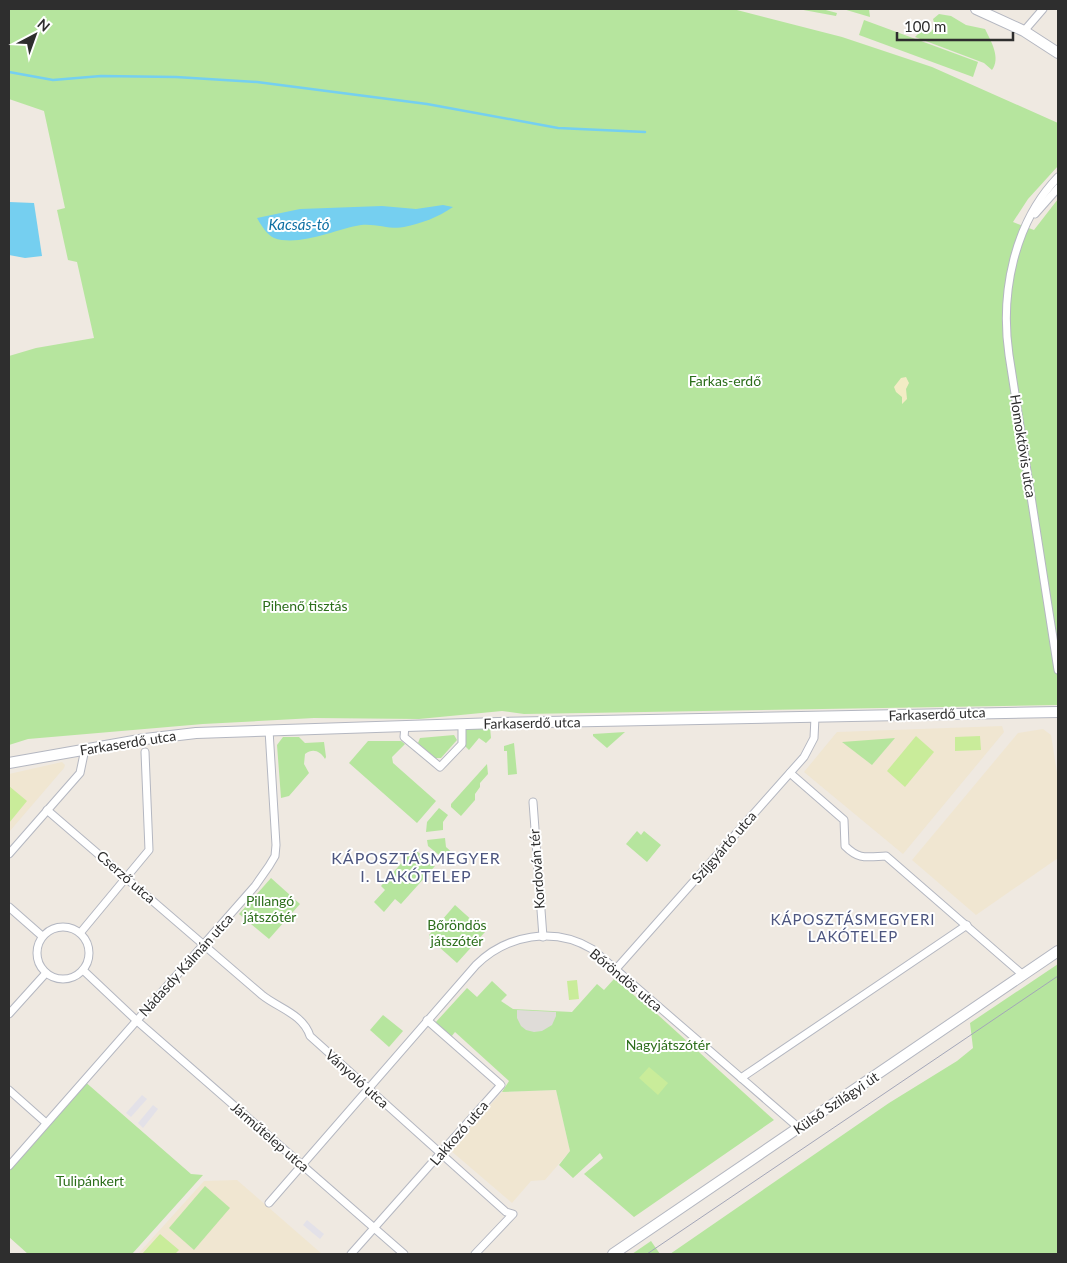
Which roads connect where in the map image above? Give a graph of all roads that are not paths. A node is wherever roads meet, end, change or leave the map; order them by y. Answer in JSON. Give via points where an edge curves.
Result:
{"nodes":[{"id":1,"x":976,"y":9,"type":"edge"},
{"id":2,"x":1043,"y":9,"type":"edge"},
{"id":3,"x":1024,"y":32,"type":"junction"},
{"id":4,"x":1058,"y":53,"type":"edge"},
{"id":5,"x":1058,"y":177,"type":"edge"},
{"id":6,"x":1058,"y":188,"type":"edge"},
{"id":7,"x":1026,"y":223,"type":"junction"},
{"id":8,"x":1058,"y":670,"type":"edge"},
{"id":9,"x":1058,"y":712,"type":"edge"},
{"id":10,"x":815,"y":718,"type":"junction"},
{"id":11,"x":462,"y":724,"type":"junction"},
{"id":12,"x":405,"y":726,"type":"junction"},
{"id":13,"x":269,"y":730,"type":"junction"},
{"id":14,"x":85,"y":749,"type":"junction"},
{"id":15,"x":145,"y":752,"type":"dead end"},
{"id":16,"x":9,"y":764,"type":"edge"},
{"id":17,"x":790,"y":773,"type":"junction"},
{"id":18,"x":533,"y":802,"type":"dead end"},
{"id":19,"x":47,"y":810,"type":"junction"},
{"id":20,"x":9,"y":854,"type":"edge"},
{"id":21,"x":127,"y":877,"type":"junction"},
{"id":22,"x":9,"y":906,"type":"edge"},
{"id":23,"x":967,"y":925,"type":"junction"},
{"id":24,"x":81,"y":932,"type":"junction"},
{"id":25,"x":42,"y":936,"type":"junction"},
{"id":26,"x":543,"y":937,"type":"junction"},
{"id":27,"x":203,"y":945,"type":"junction"},
{"id":28,"x":1058,"y":951,"type":"edge"},
{"id":29,"x":616,"y":969,"type":"junction"},
{"id":30,"x":83,"y":970,"type":"junction"},
{"id":31,"x":46,"y":973,"type":"junction"},
{"id":32,"x":1023,"y":975,"type":"junction"},
{"id":33,"x":9,"y":1014,"type":"edge"},
{"id":34,"x":136,"y":1020,"type":"junction"},
{"id":35,"x":427,"y":1020,"type":"junction"},
{"id":36,"x":741,"y":1078,"type":"junction"},
{"id":37,"x":368,"y":1089,"type":"junction"},
{"id":38,"x":9,"y":1090,"type":"edge"},
{"id":39,"x":45,"y":1122,"type":"junction"},
{"id":40,"x":798,"y":1128,"type":"junction"},
{"id":41,"x":441,"y":1155,"type":"junction"},
{"id":42,"x":302,"y":1165,"type":"junction"},
{"id":43,"x":9,"y":1166,"type":"edge"},
{"id":44,"x":269,"y":1203,"type":"dead end"},
{"id":45,"x":374,"y":1228,"type":"junction"},
{"id":46,"x":351,"y":1254,"type":"edge"},
{"id":47,"x":404,"y":1254,"type":"edge"},
{"id":48,"x":475,"y":1254,"type":"edge"},
{"id":49,"x":613,"y":1254,"type":"edge"}],
"edges":[{"from":1,"to":3,"type":"street"},
{"from":2,"to":3,"type":"street"},
{"from":3,"to":4,"type":"street"},
{"from":5,"to":7,"type":"street","name":"Homoktövis utca"},
{"from":6,"to":7,"type":"street","name":"Homoktövis utca"},
{"from":7,"to":8,"type":"street","name":"Homoktövis utca","via":[[1009,282],[1006,337]]},
{"from":9,"to":10,"type":"street","name":"Farkaserdő utca"},
{"from":10,"to":11,"type":"street","name":"Farkaserdő utca"},
{"from":10,"to":17,"type":"street","name":"Szíjgyártó utca","via":[[811,748]]},
{"from":11,"to":12,"type":"street","name":"Farkaserdő utca"},
{"from":11,"to":12,"type":"street","via":[[462,744],[440,767],[404,737]]},
{"from":12,"to":13,"type":"street","name":"Farkaserdő utca"},
{"from":13,"to":14,"type":"street","name":"Farkaserdő utca","via":[[196,733]]},
{"from":13,"to":27,"type":"street","name":"Nádasdy Kálmán utca","via":[[275,856],[264,874]]},
{"from":14,"to":16,"type":"street","name":"Farkaserdő utca"},
{"from":14,"to":19,"type":"street","via":[[80,773]]},
{"from":15,"to":21,"type":"street","via":[[149,850]]},
{"from":17,"to":23,"type":"street","via":[[844,820],[844,846],[858,857],[886,856]]},
{"from":17,"to":29,"type":"street","name":"Szíjgyártó utca"},
{"from":18,"to":26,"type":"street","name":"Kordován tér"},
{"from":19,"to":20,"type":"street"},
{"from":19,"to":21,"type":"street","name":"Cserző utca"},
{"from":21,"to":24,"type":"street"},
{"from":21,"to":27,"type":"street","name":"Cserző utca"},
{"from":22,"to":25,"type":"street"},
{"from":23,"to":32,"type":"street"},
{"from":23,"to":36,"type":"street"},
{"from":24,"to":25,"type":"street","via":[[65,926],[49,930]]},
{"from":24,"to":30,"type":"street","via":[[89,947],[88,964]]},
{"from":25,"to":31,"type":"street","via":[[37,959]]},
{"from":26,"to":29,"type":"street","name":"Bőröndös utca","via":[[562,937],[583,944]]},
{"from":26,"to":35,"type":"street","name":"Bőröndös utca","via":[[515,940],[495,949]]},
{"from":27,"to":34,"type":"street","name":"Nádasdy Kálmán utca"},
{"from":27,"to":37,"type":"street","name":"Ványoló utca","via":[[268,1000],[281,1005]]},
{"from":28,"to":32,"type":"street","name":"Külső Szilágyi út"},
{"from":29,"to":36,"type":"street","name":"Bőröndös utca"},
{"from":30,"to":31,"type":"street","via":[[76,976],[61,979]]},
{"from":30,"to":34,"type":"street","name":"Járműtelep utca"},
{"from":31,"to":33,"type":"street"},
{"from":32,"to":40,"type":"street","name":"Külső Szilágyi út"},
{"from":34,"to":39,"type":"street","name":"Nádasdy Kálmán utca"},
{"from":34,"to":42,"type":"street","name":"Járműtelep utca"},
{"from":35,"to":37,"type":"street","name":"Bőröndös utca"},
{"from":35,"to":41,"type":"street","name":"Lakkozó utca","via":[[501,1085]]},
{"from":36,"to":40,"type":"street","name":"Bőröndös utca"},
{"from":37,"to":41,"type":"street","name":"Ványoló utca"},
{"from":37,"to":42,"type":"street","name":"Bőröndös utca"},
{"from":38,"to":39,"type":"street"},
{"from":39,"to":43,"type":"street","name":"Nádasdy Kálmán utca"},
{"from":40,"to":49,"type":"street","name":"Külső Szilágyi út"},
{"from":41,"to":45,"type":"street","name":"Lakkozó utca"},
{"from":41,"to":48,"type":"street","name":"Ványoló utca","via":[[506,1212],[513,1214]]},
{"from":42,"to":44,"type":"street","name":"Bőröndös utca"},
{"from":42,"to":45,"type":"street","name":"Járműtelep utca"},
{"from":45,"to":46,"type":"street","name":"Lakkozó utca"},
{"from":45,"to":47,"type":"street","name":"Járműtelep utca"}]}
